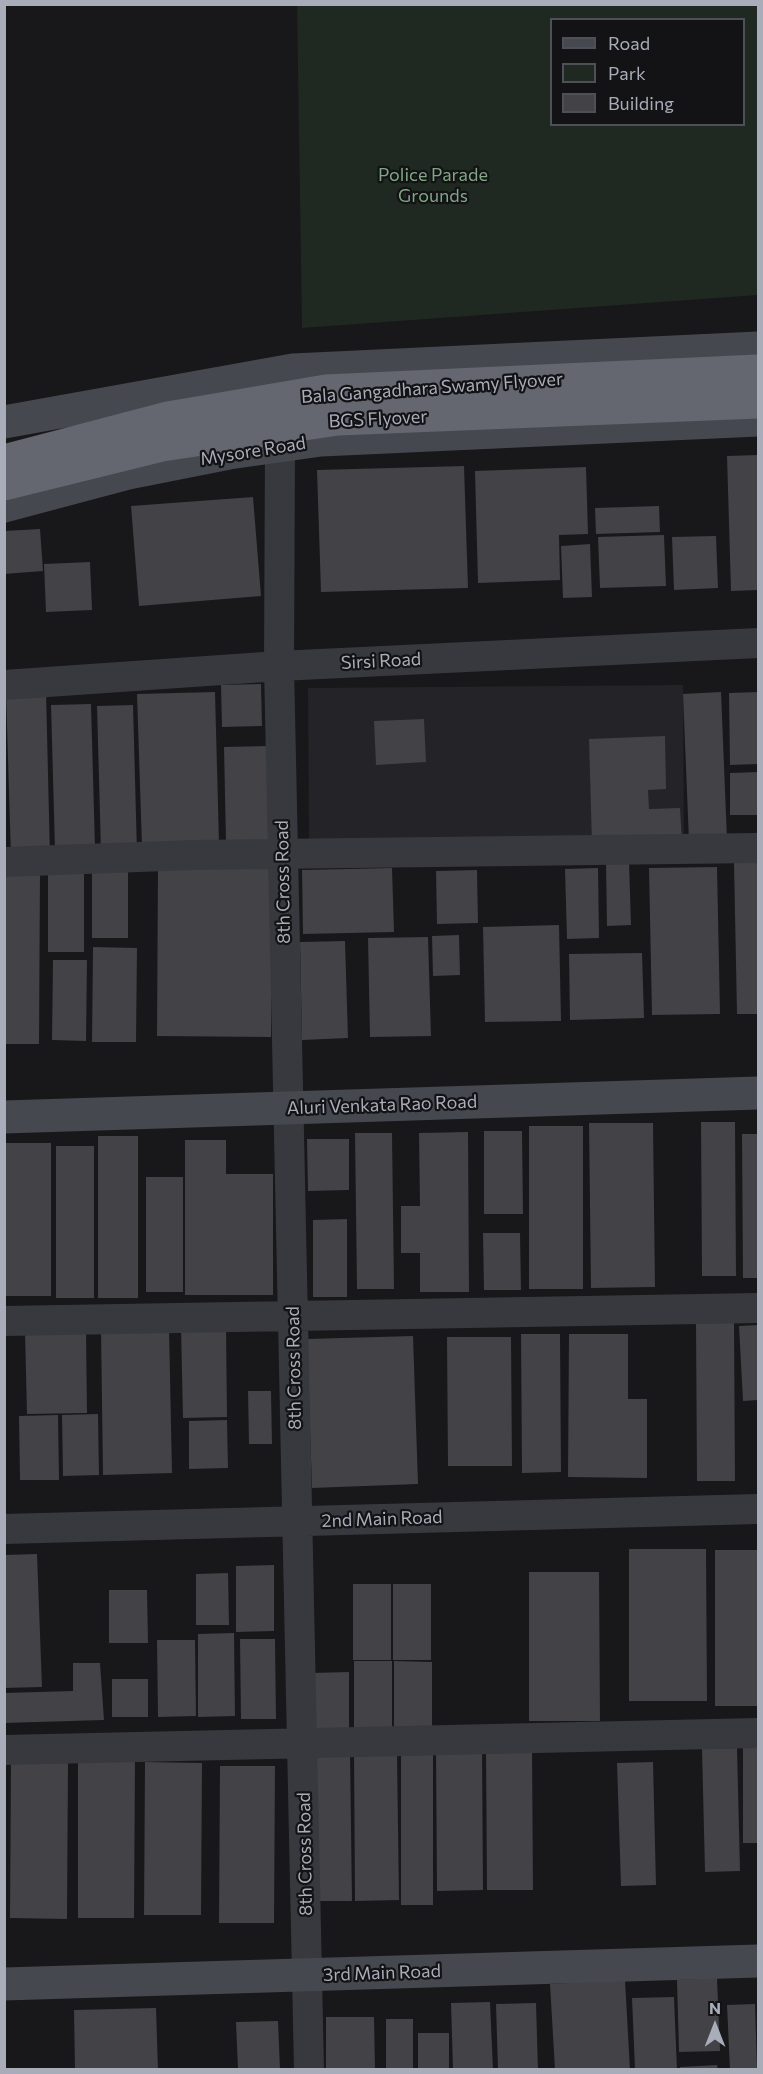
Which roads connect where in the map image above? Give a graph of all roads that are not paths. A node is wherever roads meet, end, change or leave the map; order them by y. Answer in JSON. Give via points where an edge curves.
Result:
{"nodes":[{"id":1,"x":759,"y":348,"type":"edge"},
{"id":2,"x":759,"y":371,"type":"edge"},
{"id":3,"x":759,"y":402,"type":"edge"},
{"id":4,"x":759,"y":420,"type":"edge"},
{"id":5,"x":4,"y":422,"type":"edge"},
{"id":6,"x":280,"y":445,"type":"junction"},
{"id":7,"x":4,"y":461,"type":"edge"},
{"id":8,"x":4,"y":484,"type":"edge"},
{"id":9,"x":4,"y":506,"type":"edge"},
{"id":10,"x":759,"y":643,"type":"edge"},
{"id":11,"x":279,"y":666,"type":"junction"},
{"id":12,"x":4,"y":685,"type":"edge"},
{"id":13,"x":759,"y":848,"type":"edge"},
{"id":14,"x":283,"y":856,"type":"junction"},
{"id":15,"x":4,"y":862,"type":"edge"},
{"id":16,"x":759,"y":1094,"type":"edge"},
{"id":17,"x":288,"y":1108,"type":"junction"},
{"id":18,"x":4,"y":1117,"type":"edge"},
{"id":19,"x":759,"y":1308,"type":"edge"},
{"id":20,"x":293,"y":1316,"type":"junction"},
{"id":21,"x":4,"y":1322,"type":"edge"},
{"id":22,"x":759,"y":1509,"type":"edge"},
{"id":23,"x":297,"y":1522,"type":"junction"},
{"id":24,"x":4,"y":1529,"type":"edge"},
{"id":25,"x":759,"y":1733,"type":"edge"},
{"id":26,"x":302,"y":1745,"type":"junction"},
{"id":27,"x":4,"y":1750,"type":"edge"},
{"id":28,"x":759,"y":1961,"type":"edge"},
{"id":29,"x":307,"y":1976,"type":"junction"},
{"id":30,"x":4,"y":1984,"type":"edge"},
{"id":31,"x":309,"y":2070,"type":"edge"}],
"edges":[{"from":1,"to":5,"type":"main road","via":[[293,370]]},
{"from":2,"to":7,"type":"highway","name":"Bala Gangadhara Swamy Flyover","via":[[326,391],[168,418]]},
{"from":3,"to":8,"type":"highway","name":"BGS Flyover","via":[[338,419],[162,445]]},
{"from":4,"to":6,"type":"main road","name":"Mysore Road"},
{"from":6,"to":9,"type":"main road","name":"Mysore Road","via":[[128,473]]},
{"from":6,"to":11,"type":"street","name":"8th Cross Road"},
{"from":10,"to":11,"type":"street","name":"Sirsi Road"},
{"from":11,"to":12,"type":"street","name":"Sirsi Road"},
{"from":11,"to":14,"type":"street","name":"8th Cross Road"},
{"from":13,"to":14,"type":"street"},
{"from":14,"to":15,"type":"street"},
{"from":14,"to":17,"type":"street","name":"8th Cross Road"},
{"from":16,"to":17,"type":"main road","name":"Aluri Venkata Rao Road"},
{"from":17,"to":18,"type":"main road","name":"Aluri Venkata Rao Road"},
{"from":17,"to":20,"type":"street","name":"8th Cross Road"},
{"from":19,"to":20,"type":"street"},
{"from":20,"to":21,"type":"street"},
{"from":20,"to":23,"type":"street","name":"8th Cross Road"},
{"from":22,"to":23,"type":"street","name":"2nd Main Road"},
{"from":23,"to":24,"type":"street","name":"2nd Main Road"},
{"from":23,"to":26,"type":"street","name":"8th Cross Road"},
{"from":25,"to":26,"type":"street"},
{"from":26,"to":27,"type":"street"},
{"from":26,"to":29,"type":"street","name":"8th Cross Road"},
{"from":28,"to":29,"type":"main road","name":"3rd Main Road"},
{"from":29,"to":30,"type":"main road","name":"3rd Main Road"},
{"from":29,"to":31,"type":"street","name":"8th Cross Road"}]}
